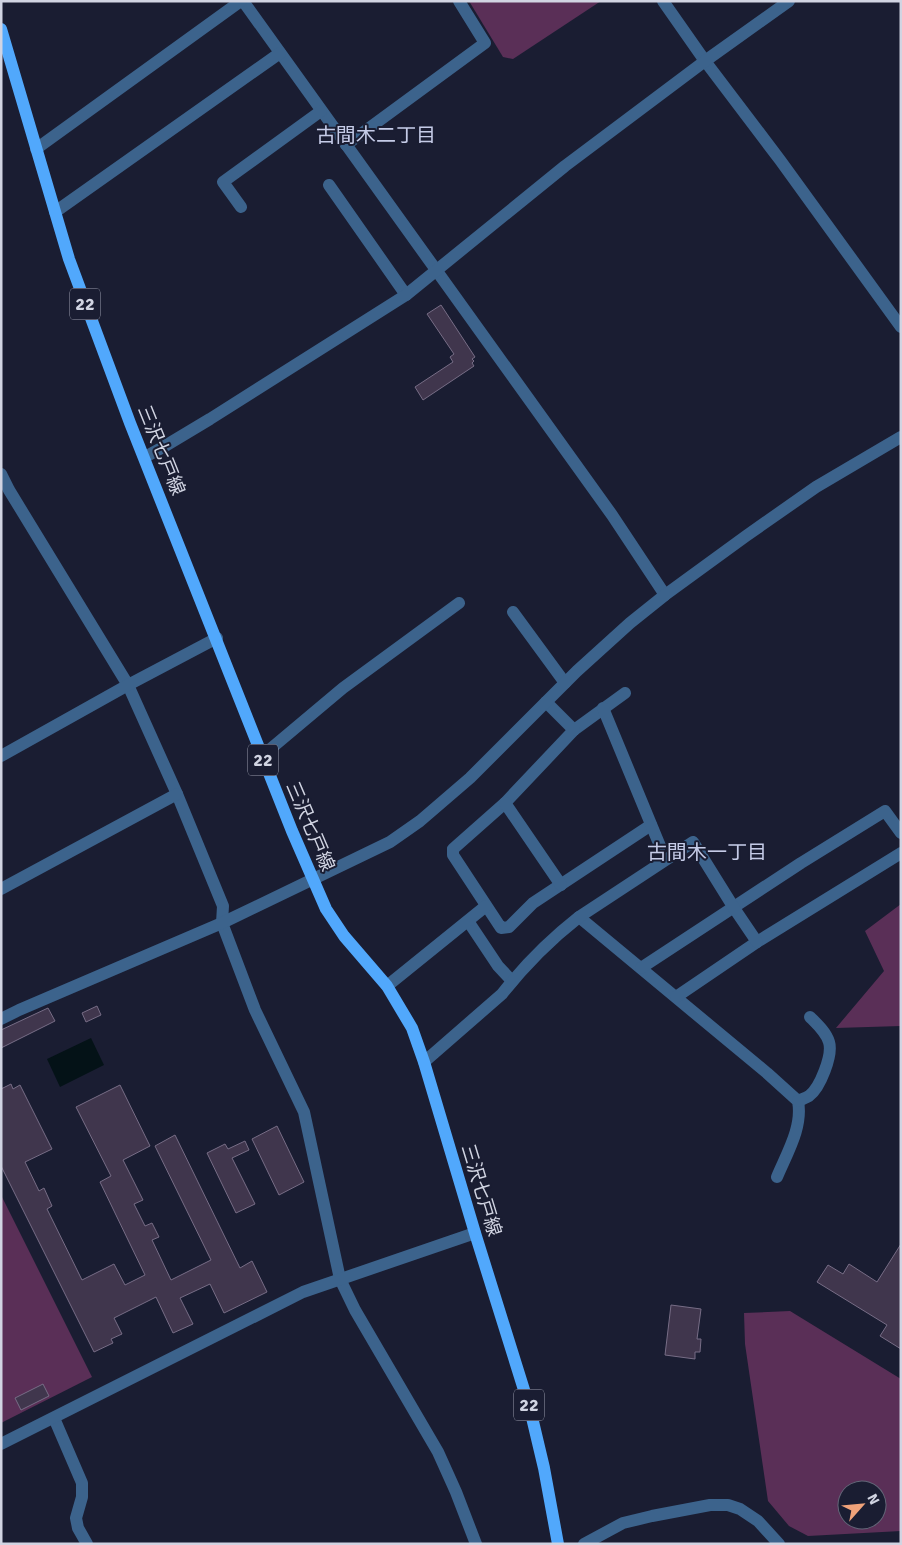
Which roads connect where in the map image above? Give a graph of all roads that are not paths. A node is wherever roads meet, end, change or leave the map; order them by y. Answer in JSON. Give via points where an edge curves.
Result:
{"nodes":[{"id":1,"x":242,"y":1,"type":"edge"},
{"id":2,"x":460,"y":1,"type":"edge"},
{"id":3,"x":663,"y":1,"type":"edge"},
{"id":4,"x":789,"y":1,"type":"edge"},
{"id":5,"x":1,"y":29,"type":"edge"},
{"id":6,"x":280,"y":53,"type":"junction"},
{"id":7,"x":705,"y":61,"type":"junction"},
{"id":8,"x":321,"y":111,"type":"junction"},
{"id":9,"x":346,"y":145,"type":"junction"},
{"id":10,"x":36,"y":149,"type":"junction"},
{"id":11,"x":329,"y":185,"type":"dead end"},
{"id":12,"x":241,"y":207,"type":"dead end"},
{"id":13,"x":55,"y":212,"type":"junction"},
{"id":14,"x":436,"y":272,"type":"junction"},
{"id":15,"x":406,"y":295,"type":"junction"},
{"id":16,"x":901,"y":327,"type":"edge"},
{"id":17,"x":901,"y":437,"type":"edge"},
{"id":18,"x":144,"y":457,"type":"junction"},
{"id":19,"x":1,"y":474,"type":"edge"},
{"id":20,"x":5,"y":489,"type":"edge"},
{"id":21,"x":665,"y":595,"type":"junction"},
{"id":22,"x":459,"y":604,"type":"dead end"},
{"id":23,"x":513,"y":612,"type":"dead end"},
{"id":24,"x":216,"y":638,"type":"junction"},
{"id":25,"x":565,"y":683,"type":"junction"},
{"id":26,"x":128,"y":684,"type":"junction"},
{"id":27,"x":625,"y":693,"type":"dead end"},
{"id":28,"x":546,"y":702,"type":"junction"},
{"id":29,"x":603,"y":708,"type":"junction"},
{"id":30,"x":574,"y":730,"type":"junction"},
{"id":31,"x":1,"y":756,"type":"edge"},
{"id":32,"x":262,"y":756,"type":"junction"},
{"id":33,"x":177,"y":794,"type":"junction"},
{"id":34,"x":506,"y":803,"type":"junction"},
{"id":35,"x":651,"y":825,"type":"junction"},
{"id":36,"x":901,"y":832,"type":"edge"},
{"id":37,"x":660,"y":846,"type":"dead end"},
{"id":38,"x":901,"y":853,"type":"edge"},
{"id":39,"x":314,"y":880,"type":"junction"},
{"id":40,"x":561,"y":884,"type":"junction"},
{"id":41,"x":1,"y":889,"type":"edge"},
{"id":42,"x":486,"y":906,"type":"junction"},
{"id":43,"x":734,"y":908,"type":"junction"},
{"id":44,"x":579,"y":917,"type":"junction"},
{"id":45,"x":468,"y":921,"type":"junction"},
{"id":46,"x":222,"y":923,"type":"junction"},
{"id":47,"x":757,"y":942,"type":"junction"},
{"id":48,"x":641,"y":968,"type":"junction"},
{"id":49,"x":512,"y":981,"type":"junction"},
{"id":50,"x":387,"y":986,"type":"junction"},
{"id":51,"x":676,"y":997,"type":"junction"},
{"id":52,"x":810,"y":1017,"type":"dead end"},
{"id":53,"x":1,"y":1019,"type":"edge"},
{"id":54,"x":424,"y":1062,"type":"junction"},
{"id":55,"x":798,"y":1101,"type":"junction"},
{"id":56,"x":777,"y":1177,"type":"dead end"},
{"id":57,"x":475,"y":1233,"type":"junction"},
{"id":58,"x":340,"y":1279,"type":"junction"},
{"id":59,"x":54,"y":1418,"type":"junction"},
{"id":60,"x":1,"y":1444,"type":"edge"},
{"id":61,"x":87,"y":1544,"type":"edge"},
{"id":62,"x":476,"y":1544,"type":"edge"},
{"id":63,"x":558,"y":1544,"type":"edge"},
{"id":64,"x":584,"y":1544,"type":"edge"},
{"id":65,"x":779,"y":1544,"type":"edge"}],
"edges":[{"from":1,"to":6,"type":"street"},
{"from":1,"to":10,"type":"street"},
{"from":2,"to":9,"type":"street","via":[[486,43]]},
{"from":3,"to":7,"type":"street"},
{"from":4,"to":7,"type":"street"},
{"from":5,"to":10,"type":"main road","name":"三沢七戸線","number":"22"},
{"from":6,"to":8,"type":"street"},
{"from":6,"to":13,"type":"street"},
{"from":7,"to":14,"type":"street","via":[[565,166]]},
{"from":7,"to":16,"type":"street"},
{"from":8,"to":9,"type":"street"},
{"from":8,"to":12,"type":"street","via":[[223,182]]},
{"from":9,"to":14,"type":"street"},
{"from":10,"to":13,"type":"main road","name":"三沢七戸線","number":"22"},
{"from":11,"to":15,"type":"street"},
{"from":13,"to":18,"type":"main road","name":"三沢七戸線","number":"22","via":[[68,259]]},
{"from":14,"to":15,"type":"street"},
{"from":14,"to":21,"type":"street","via":[[612,515]]},
{"from":15,"to":18,"type":"street"},
{"from":17,"to":21,"type":"street","via":[[816,487]]},
{"from":18,"to":24,"type":"main road","name":"三沢七戸線","number":"22"},
{"from":19,"to":20,"type":"street"},
{"from":20,"to":26,"type":"street"},
{"from":21,"to":25,"type":"street"},
{"from":22,"to":32,"type":"street","via":[[343,688]]},
{"from":23,"to":25,"type":"street"},
{"from":24,"to":26,"type":"street"},
{"from":24,"to":32,"type":"main road","name":"三沢七戸線","number":"22"},
{"from":25,"to":28,"type":"street"},
{"from":26,"to":31,"type":"street"},
{"from":26,"to":33,"type":"street"},
{"from":27,"to":29,"type":"street"},
{"from":28,"to":30,"type":"street"},
{"from":28,"to":39,"type":"street","via":[[470,778],[420,821],[390,842]]},
{"from":29,"to":30,"type":"street"},
{"from":29,"to":35,"type":"street"},
{"from":30,"to":34,"type":"street"},
{"from":32,"to":39,"type":"main road","name":"三沢七戸線","number":"22"},
{"from":33,"to":41,"type":"street"},
{"from":33,"to":46,"type":"street","via":[[223,906]]},
{"from":34,"to":40,"type":"street"},
{"from":34,"to":42,"type":"street","via":[[453,849],[453,855]]},
{"from":35,"to":37,"type":"street"},
{"from":35,"to":40,"type":"street"},
{"from":36,"to":43,"type":"street","via":[[885,811]]},
{"from":38,"to":47,"type":"street"},
{"from":39,"to":46,"type":"street"},
{"from":39,"to":50,"type":"main road","name":"三沢七戸線","number":"22","via":[[326,909],[344,936]]},
{"from":40,"to":42,"type":"street","via":[[533,903],[509,927],[500,928]]},
{"from":42,"to":45,"type":"street"},
{"from":43,"to":44,"type":"street","via":[[693,842]]},
{"from":43,"to":47,"type":"street"},
{"from":43,"to":48,"type":"street"},
{"from":44,"to":48,"type":"street"},
{"from":44,"to":49,"type":"street"},
{"from":45,"to":49,"type":"street"},
{"from":45,"to":50,"type":"street"},
{"from":46,"to":53,"type":"street"},
{"from":46,"to":58,"type":"street","via":[[254,1010],[304,1112]]},
{"from":47,"to":51,"type":"street"},
{"from":48,"to":51,"type":"street"},
{"from":49,"to":54,"type":"street","via":[[502,994]]},
{"from":50,"to":54,"type":"main road","name":"三沢七戸線","number":"22","via":[[412,1028]]},
{"from":51,"to":55,"type":"street"},
{"from":52,"to":55,"type":"street","via":[[826,1035],[829,1053],[821,1082],[810,1096]]},
{"from":54,"to":57,"type":"main road","name":"三沢七戸線","number":"22"},
{"from":55,"to":56,"type":"street","via":[[798,1125]]},
{"from":57,"to":58,"type":"street"},
{"from":57,"to":63,"type":"main road","name":"三沢七戸線","number":"22","via":[[532,1417]]},
{"from":58,"to":59,"type":"street","via":[[295,1296]]},
{"from":58,"to":62,"type":"street","via":[[438,1452]]},
{"from":59,"to":60,"type":"street"},
{"from":59,"to":61,"type":"street","via":[[82,1482],[76,1518]]},
{"from":64,"to":65,"type":"street","via":[[623,1524],[710,1505],[740,1508],[758,1521]]}]}
